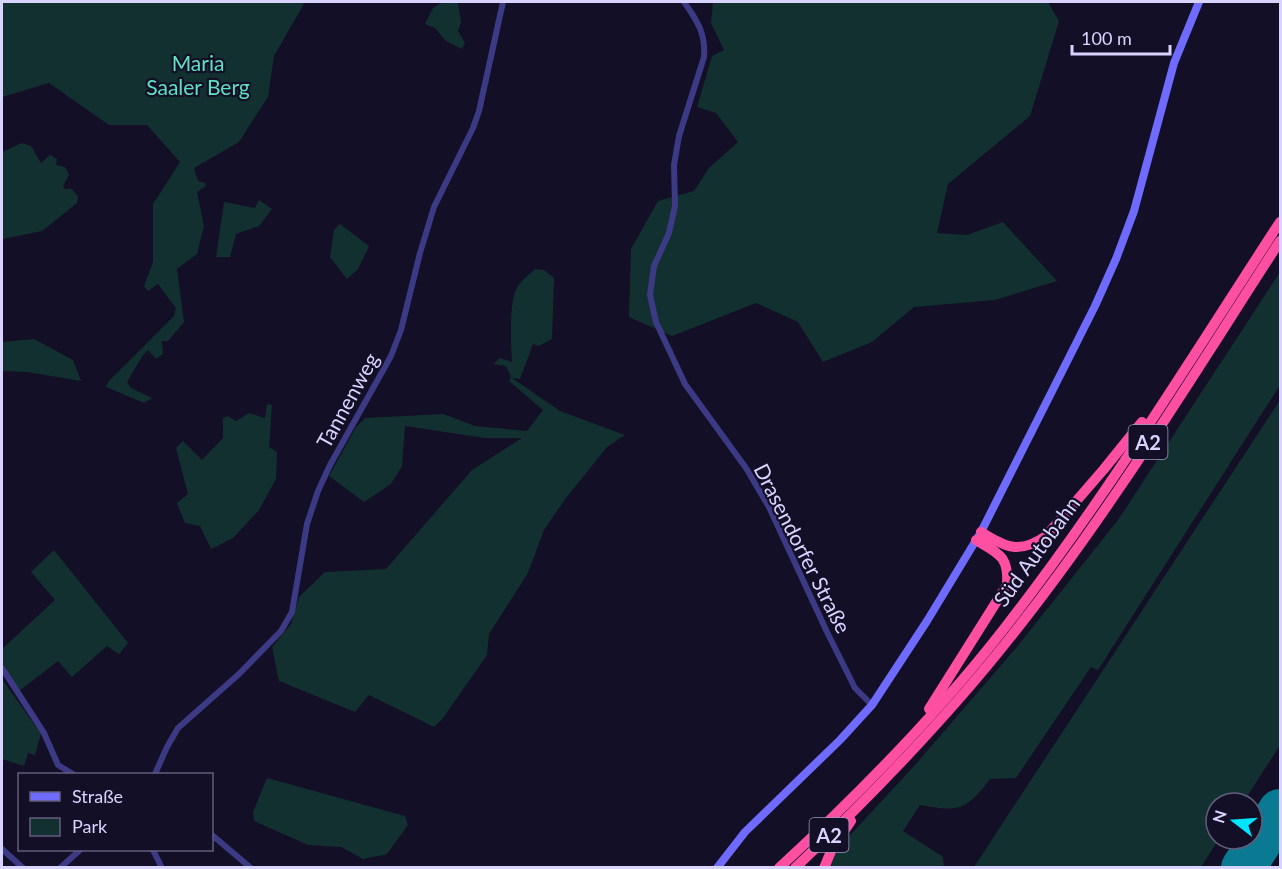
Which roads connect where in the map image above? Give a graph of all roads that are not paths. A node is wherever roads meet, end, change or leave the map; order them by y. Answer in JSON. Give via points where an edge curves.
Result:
{"nodes":[{"id":1,"x":503,"y":2,"type":"edge"},
{"id":2,"x":684,"y":2,"type":"edge"},
{"id":3,"x":1200,"y":2,"type":"edge"},
{"id":4,"x":1281,"y":222,"type":"edge"},
{"id":5,"x":1281,"y":241,"type":"edge"},
{"id":6,"x":1169,"y":393,"type":"junction"},
{"id":7,"x":978,"y":536,"type":"junction"},
{"id":8,"x":2,"y":668,"type":"edge"},
{"id":9,"x":872,"y":705,"type":"junction"},
{"id":10,"x":918,"y":730,"type":"junction"},
{"id":11,"x":71,"y":773,"type":"edge"},
{"id":12,"x":156,"y":773,"type":"edge"},
{"id":13,"x":863,"y":803,"type":"junction"},
{"id":14,"x":213,"y":836,"type":"edge"},
{"id":15,"x":2,"y":849,"type":"edge"},
{"id":16,"x":78,"y":851,"type":"edge"},
{"id":17,"x":154,"y":851,"type":"edge"},
{"id":18,"x":23,"y":867,"type":"edge"},
{"id":19,"x":60,"y":867,"type":"edge"},
{"id":20,"x":162,"y":867,"type":"edge"},
{"id":21,"x":251,"y":867,"type":"edge"},
{"id":22,"x":717,"y":867,"type":"edge"},
{"id":23,"x":779,"y":867,"type":"edge"},
{"id":24,"x":795,"y":867,"type":"edge"},
{"id":25,"x":824,"y":867,"type":"edge"}],
"edges":[{"from":1,"to":12,"type":"street","name":"Tannenweg","via":[[479,111],[434,207],[401,330],[391,356],[318,491],[307,524],[292,612],[281,631],[239,674],[178,728]]},
{"from":2,"to":9,"type":"street","name":"Drasendorfer Straße","via":[[703,33],[704,57],[679,136],[674,165],[675,206],[669,233],[654,266],[650,296],[656,322],[694,399],[746,468],[769,507],[855,688]]},
{"from":3,"to":7,"type":"main road","via":[[1174,63],[1134,211],[1116,259]]},
{"from":4,"to":6,"type":"highway","name":"Süd Autobahn","number":"A2"},
{"from":5,"to":13,"type":"highway","name":"Süd Autobahn","number":"A2","via":[[1048,588],[974,682]]},
{"from":6,"to":7,"type":"highway","via":[[1046,536],[1020,549]]},
{"from":6,"to":10,"type":"highway","name":"Süd Autobahn","number":"A2","via":[[1039,583]]},
{"from":7,"to":9,"type":"main road"},
{"from":7,"to":10,"type":"highway","via":[[1002,558],[1008,569],[1007,585]]},
{"from":8,"to":11,"type":"street","via":[[44,734],[58,765]]},
{"from":9,"to":22,"type":"main road","via":[[756,820]]},
{"from":10,"to":23,"type":"highway","name":"Süd Autobahn","number":"A2"},
{"from":13,"to":24,"type":"highway","name":"Süd Autobahn","number":"A2"},
{"from":13,"to":25,"type":"highway"},
{"from":14,"to":21,"type":"street"},
{"from":15,"to":18,"type":"street"},
{"from":16,"to":19,"type":"street"},
{"from":17,"to":20,"type":"street"}]}
